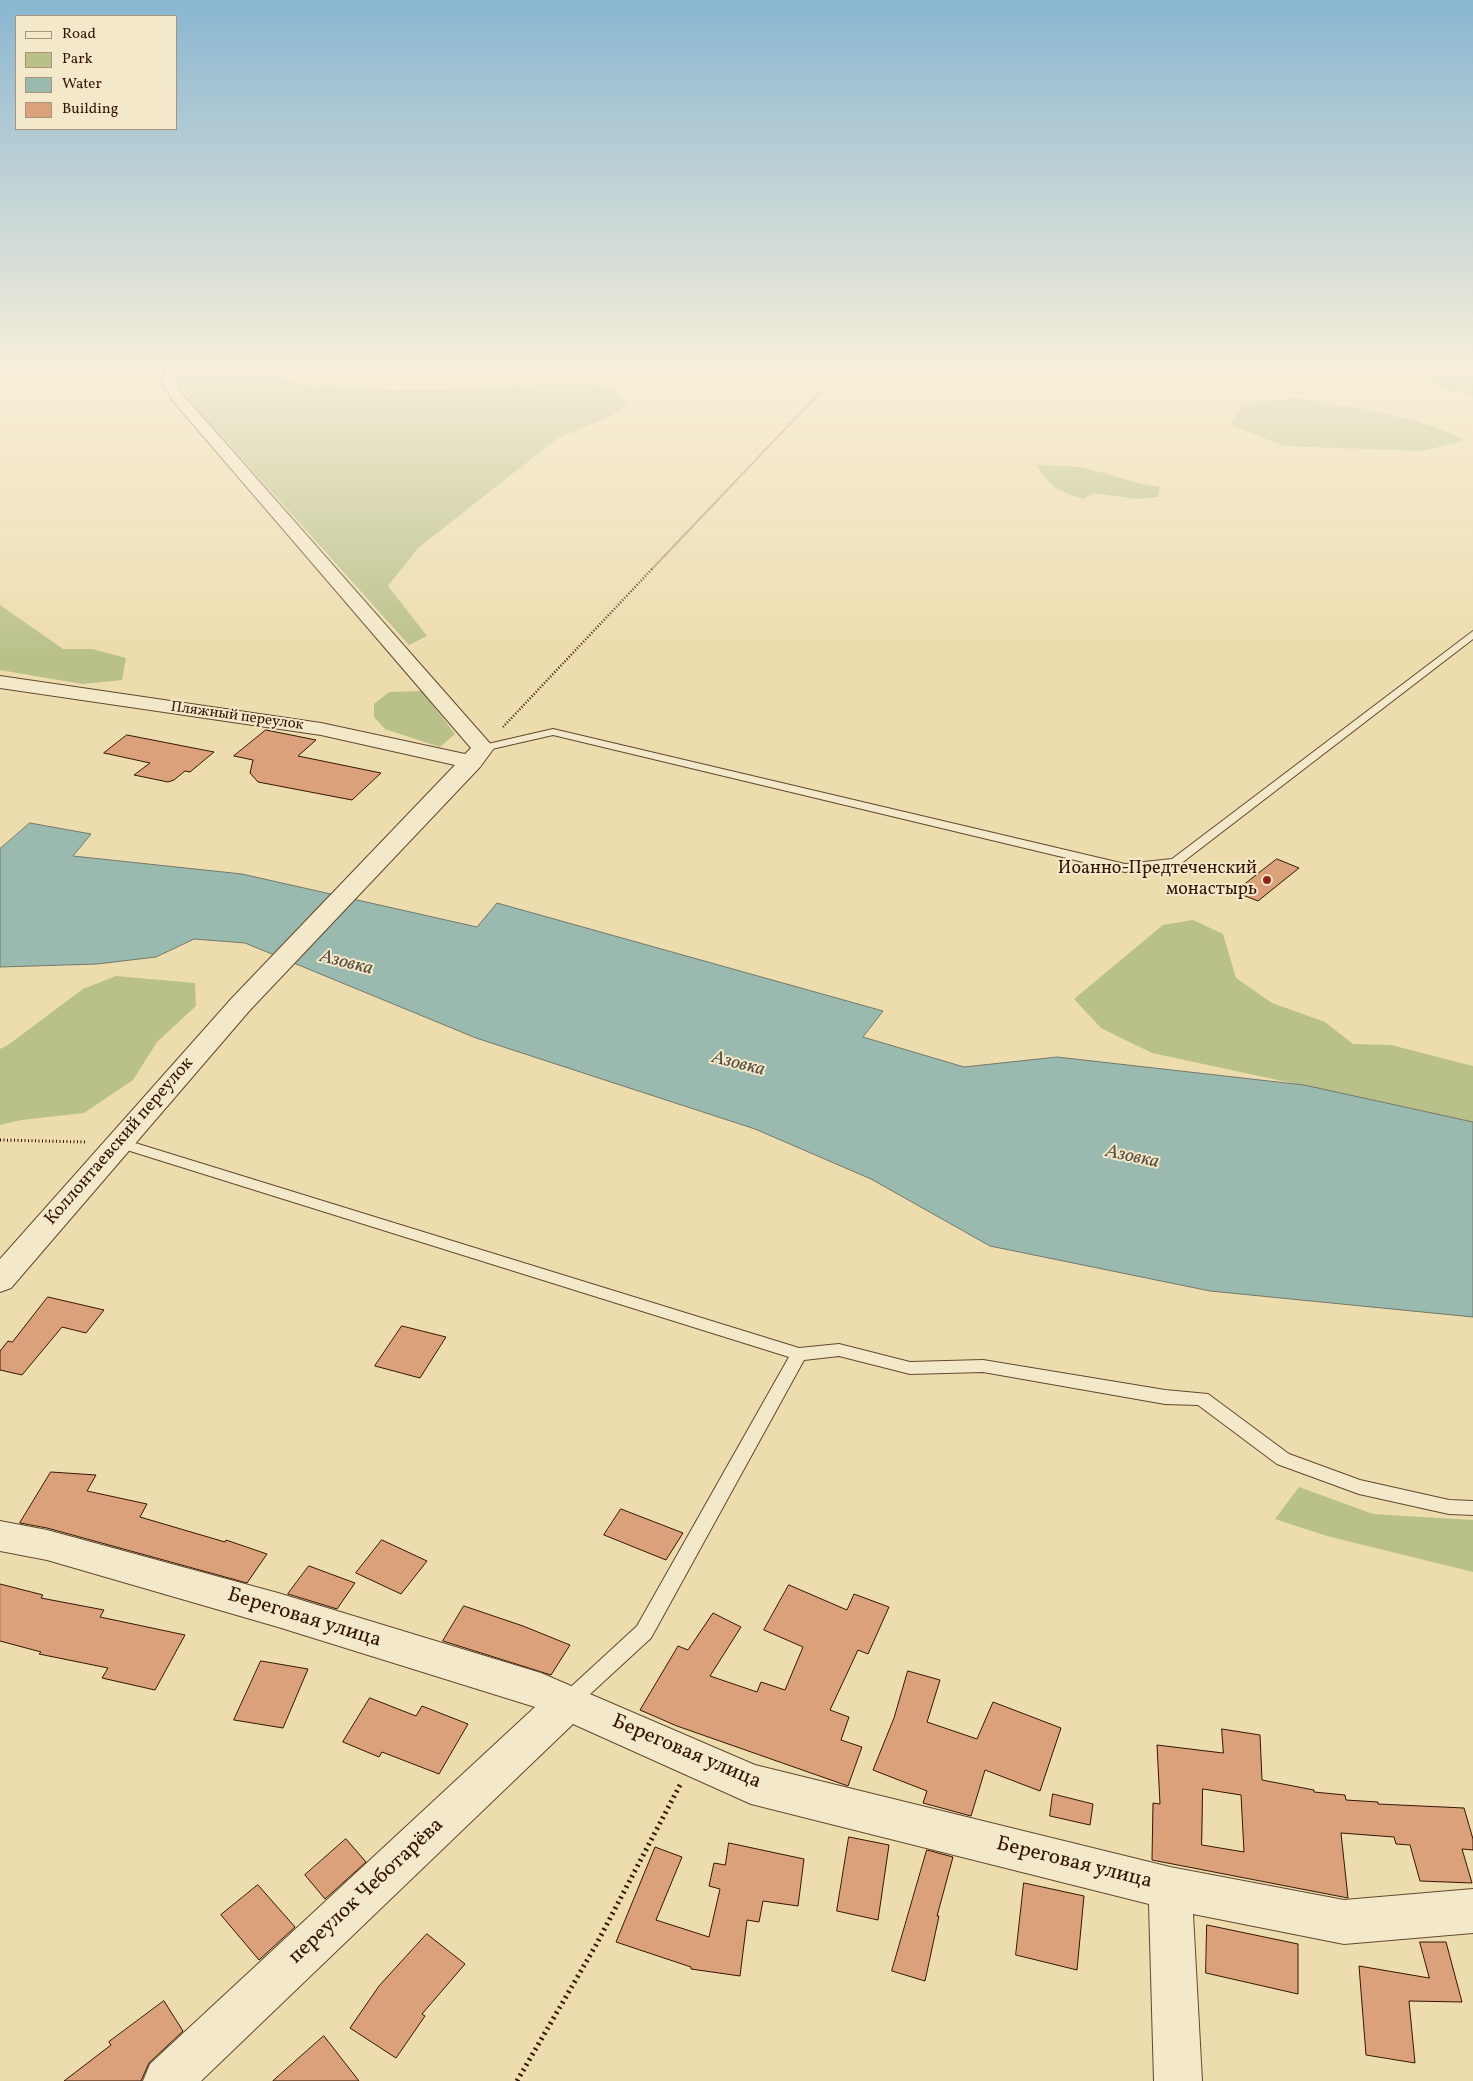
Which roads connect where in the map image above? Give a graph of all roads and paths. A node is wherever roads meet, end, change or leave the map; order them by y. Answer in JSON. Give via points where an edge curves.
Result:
{"nodes":[{"id":1,"x":233,"y":463,"type":"edge"},
{"id":2,"x":753,"y":463,"type":"edge"},
{"id":3,"x":1473,"y":634,"type":"edge"},
{"id":4,"x":0,"y":682,"type":"edge"},
{"id":5,"x":478,"y":755,"type":"junction"},
{"id":6,"x":0,"y":1140,"type":"edge"},
{"id":7,"x":119,"y":1143,"type":"junction"},
{"id":8,"x":0,"y":1280,"type":"edge"},
{"id":9,"x":799,"y":1354,"type":"junction"},
{"id":10,"x":1473,"y":1508,"type":"edge"},
{"id":11,"x":0,"y":1536,"type":"edge"},
{"id":12,"x":568,"y":1703,"type":"junction"},
{"id":13,"x":694,"y":1758,"type":"junction"},
{"id":14,"x":1170,"y":1888,"type":"junction"},
{"id":15,"x":1473,"y":1911,"type":"edge"},
{"id":16,"x":167,"y":2081,"type":"edge"},
{"id":17,"x":517,"y":2081,"type":"edge"},
{"id":18,"x":1178,"y":2081,"type":"edge"}],
"edges":[{"from":1,"to":5,"type":"street"},
{"from":2,"to":5,"type":"path"},
{"from":3,"to":5,"type":"lane","via":[[1175,862],[1166,864],[1125,868],[553,732]]},
{"from":4,"to":5,"type":"street","name":"Пляжный переулок"},
{"from":5,"to":7,"type":"street","name":"Коллонтаевский переулок","via":[[241,1004]]},
{"from":6,"to":7,"type":"path"},
{"from":7,"to":8,"type":"street","name":"Коллонтаевский переулок"},
{"from":7,"to":9,"type":"lane"},
{"from":9,"to":10,"type":"lane","via":[[839,1350],[910,1368],[983,1366],[1165,1397],[1202,1399],[1283,1458],[1359,1487],[1449,1507]]},
{"from":9,"to":12,"type":"lane","via":[[644,1632]]},
{"from":11,"to":12,"type":"street","name":"Береговая улица","via":[[47,1545],[278,1610],[542,1691]]},
{"from":12,"to":13,"type":"street","name":"Береговая улица"},
{"from":12,"to":16,"type":"street","name":"переулок Чеботарёва"},
{"from":13,"to":14,"type":"street","name":"Береговая улица","via":[[751,1784]]},
{"from":13,"to":17,"type":"path","via":[[596,1945]]},
{"from":14,"to":15,"type":"street","name":"Береговая улица","via":[[1344,1922]]},
{"from":14,"to":18,"type":"street"}]}
